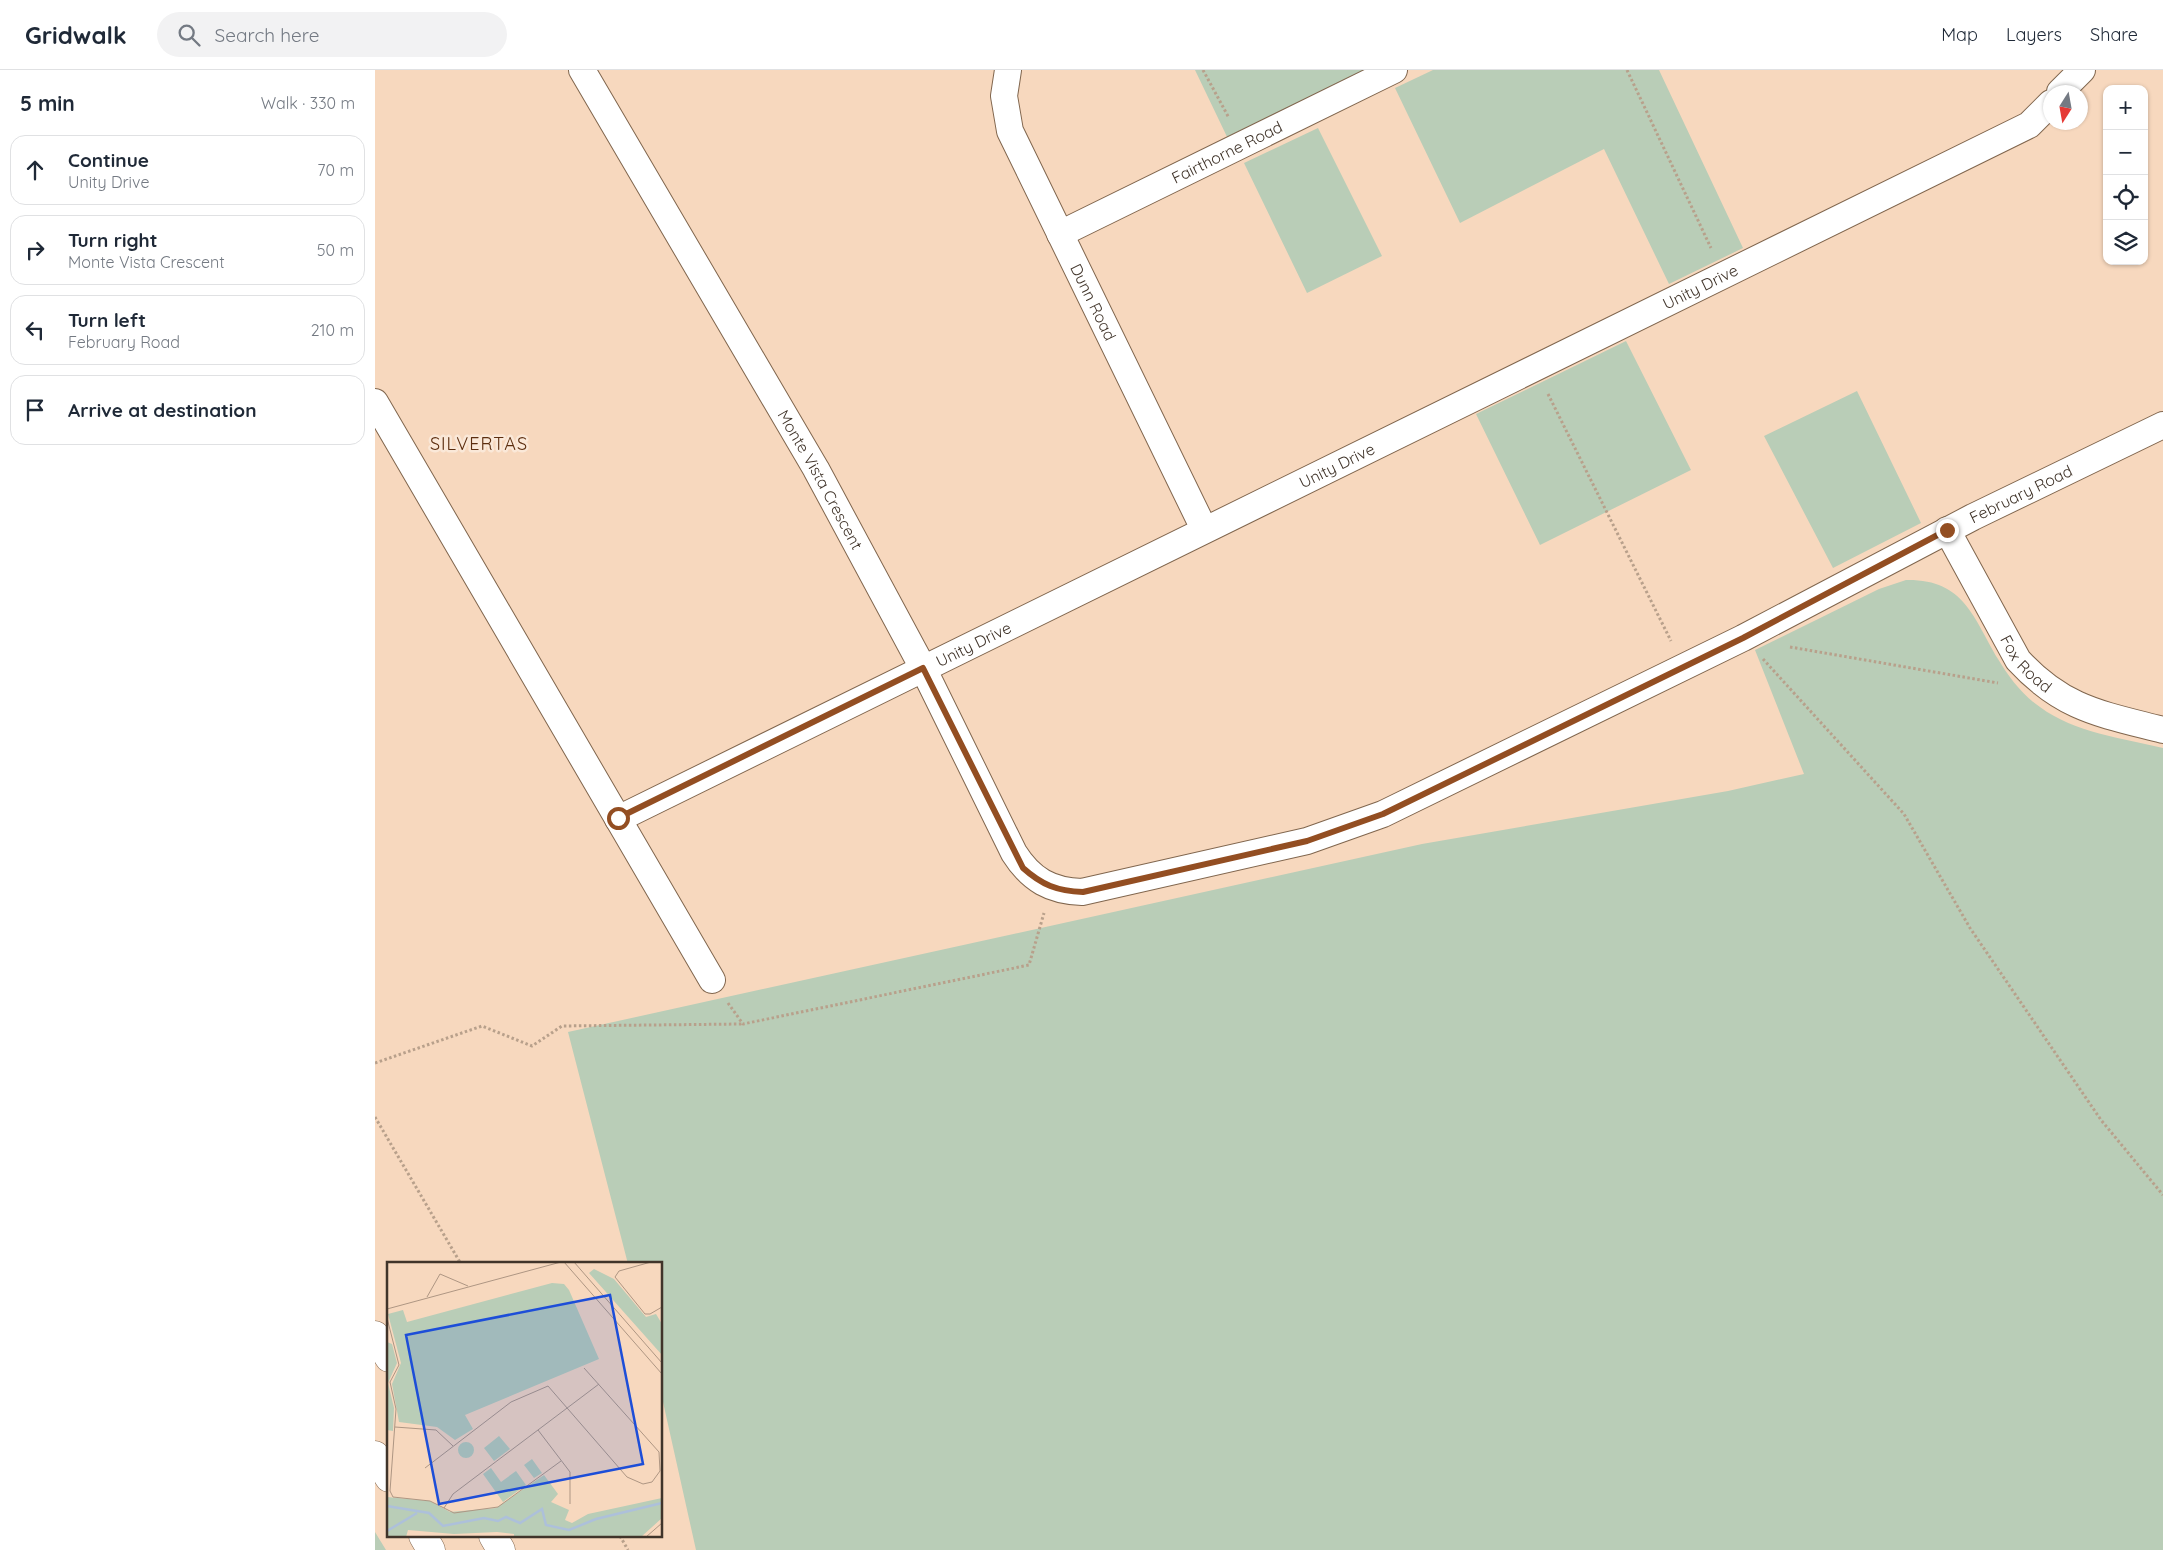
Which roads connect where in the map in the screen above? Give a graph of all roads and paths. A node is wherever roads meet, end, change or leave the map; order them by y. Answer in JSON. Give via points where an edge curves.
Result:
{"nodes":[{"id":1,"x":581,"y":70,"type":"edge"},
{"id":2,"x":1008,"y":70,"type":"edge"},
{"id":3,"x":1203,"y":70,"type":"edge"},
{"id":4,"x":1394,"y":70,"type":"edge"},
{"id":5,"x":1627,"y":70,"type":"edge"},
{"id":6,"x":2082,"y":70,"type":"edge"},
{"id":7,"x":2067,"y":85,"type":"edge"},
{"id":8,"x":2043,"y":111,"type":"edge"},
{"id":9,"x":1243,"y":144,"type":"junction"},
{"id":10,"x":1060,"y":234,"type":"junction"},
{"id":11,"x":1722,"y":274,"type":"junction"},
{"id":12,"x":1534,"y":367,"type":"junction"},
{"id":13,"x":375,"y":402,"type":"edge"},
{"id":14,"x":2163,"y":425,"type":"edge"},
{"id":15,"x":1204,"y":529,"type":"junction"},
{"id":16,"x":1947,"y":530,"type":"junction"},
{"id":17,"x":1743,"y":638,"type":"junction"},
{"id":18,"x":1685,"y":667,"type":"junction"},
{"id":19,"x":923,"y":668,"type":"junction"},
{"id":20,"x":2005,"y":684,"type":"dead end"},
{"id":21,"x":2163,"y":730,"type":"edge"},
{"id":22,"x":618,"y":818,"type":"junction"},
{"id":23,"x":1051,"y":888,"type":"junction"},
{"id":24,"x":712,"y":980,"type":"joint"},
{"id":25,"x":743,"y":1024,"type":"junction"},
{"id":26,"x":375,"y":1063,"type":"edge"},
{"id":27,"x":375,"y":1117,"type":"edge"},
{"id":28,"x":2163,"y":1195,"type":"edge"},
{"id":29,"x":460,"y":1262,"type":"edge"},
{"id":30,"x":375,"y":1335,"type":"edge"},
{"id":31,"x":387,"y":1355,"type":"edge"},
{"id":32,"x":375,"y":1455,"type":"edge"},
{"id":33,"x":387,"y":1475,"type":"edge"},
{"id":34,"x":424,"y":1538,"type":"edge"},
{"id":35,"x":494,"y":1538,"type":"edge"},
{"id":36,"x":621,"y":1538,"type":"edge"},
{"id":37,"x":431,"y":1550,"type":"edge"},
{"id":38,"x":501,"y":1550,"type":"edge"},
{"id":39,"x":628,"y":1550,"type":"edge"}],
"edges":[{"from":1,"to":19,"type":"street","name":"Monte Vista Crescent","via":[[816,469]]},
{"from":2,"to":10,"type":"street","name":"Dunn Road","via":[[1004,96],[1010,131]]},
{"from":3,"to":9,"type":"path"},
{"from":4,"to":9,"type":"street","name":"Fairthorne Road"},
{"from":5,"to":11,"type":"path"},
{"from":6,"to":7,"type":"street"},
{"from":8,"to":11,"type":"street","name":"Unity Drive","via":[[2029,125]]},
{"from":9,"to":10,"type":"street","name":"Fairthorne Road"},
{"from":10,"to":15,"type":"street","name":"Dunn Road"},
{"from":11,"to":12,"type":"street","name":"Unity Drive"},
{"from":12,"to":15,"type":"street","name":"Unity Drive"},
{"from":12,"to":18,"type":"path"},
{"from":13,"to":22,"type":"street"},
{"from":14,"to":16,"type":"street","name":"February Road"},
{"from":15,"to":19,"type":"street","name":"Unity Drive"},
{"from":16,"to":17,"type":"street","name":"February Road"},
{"from":16,"to":21,"type":"street","name":"Fox Road","via":[[2018,660],[2034,677],[2053,692],[2086,709]]},
{"from":17,"to":18,"type":"street","name":"February Road"},
{"from":17,"to":20,"type":"path"},
{"from":17,"to":28,"type":"path","via":[[1904,814],[1970,928],[2101,1120]]},
{"from":18,"to":23,"type":"street","name":"February Road","via":[[1383,814],[1307,841],[1083,892]]},
{"from":19,"to":22,"type":"street","name":"Unity Drive"},
{"from":19,"to":23,"type":"street","name":"Monte Vista Crescent","via":[[1014,853],[1023,868]]},
{"from":22,"to":24,"type":"street"},
{"from":23,"to":25,"type":"path","via":[[1029,965]]},
{"from":24,"to":25,"type":"path"},
{"from":25,"to":26,"type":"path","via":[[563,1026],[532,1046],[482,1026]]},
{"from":27,"to":29,"type":"path"},
{"from":30,"to":31,"type":"highway"},
{"from":32,"to":33,"type":"highway"},
{"from":34,"to":37,"type":"highway"},
{"from":35,"to":38,"type":"highway"},
{"from":36,"to":39,"type":"path"}]}
